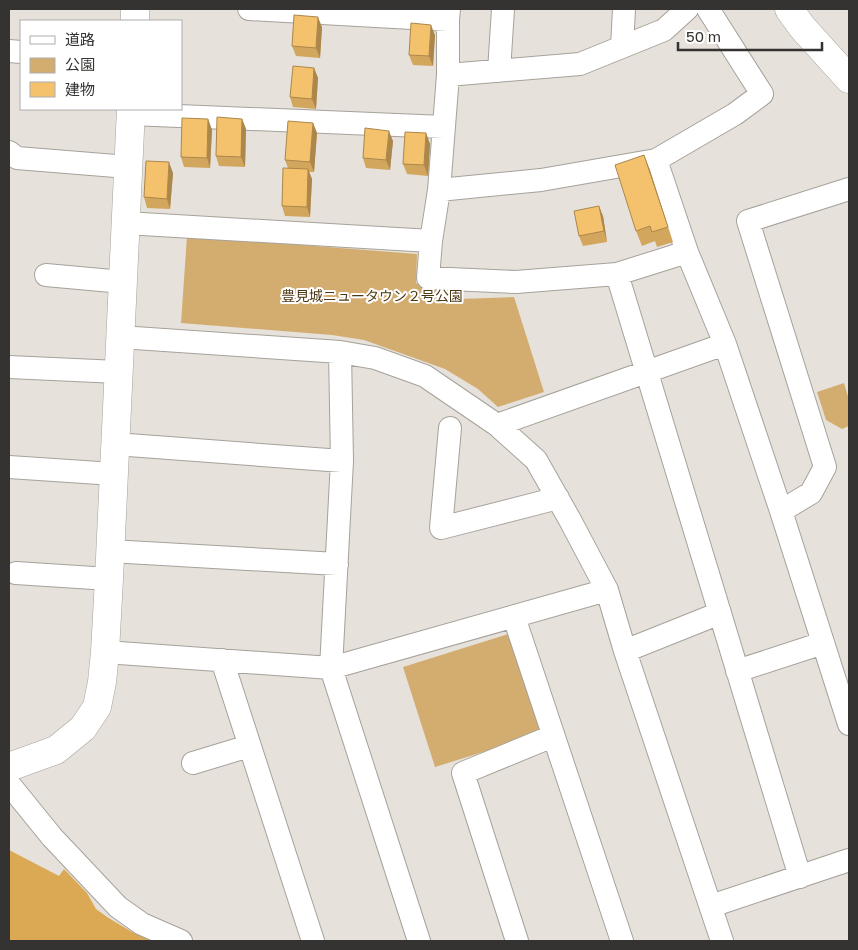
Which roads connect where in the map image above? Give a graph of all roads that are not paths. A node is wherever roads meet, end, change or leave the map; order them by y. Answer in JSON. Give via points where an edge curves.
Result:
{"nodes":[{"id":1,"x":249,"y":9,"type":"edge"},
{"id":2,"x":503,"y":9,"type":"edge"},
{"id":3,"x":624,"y":9,"type":"edge"},
{"id":4,"x":687,"y":9,"type":"edge"},
{"id":5,"x":708,"y":9,"type":"edge"},
{"id":6,"x":789,"y":9,"type":"edge"},
{"id":7,"x":448,"y":14,"type":"edge"},
{"id":8,"x":622,"y":47,"type":"junction"},
{"id":9,"x":499,"y":70,"type":"junction"},
{"id":10,"x":448,"y":75,"type":"junction"},
{"id":11,"x":849,"y":79,"type":"edge"},
{"id":12,"x":131,"y":111,"type":"edge"},
{"id":13,"x":444,"y":127,"type":"junction"},
{"id":14,"x":9,"y":152,"type":"edge"},
{"id":15,"x":656,"y":160,"type":"junction"},
{"id":16,"x":128,"y":167,"type":"junction"},
{"id":17,"x":849,"y":189,"type":"edge"},
{"id":18,"x":439,"y":190,"type":"junction"},
{"id":19,"x":126,"y":223,"type":"junction"},
{"id":20,"x":430,"y":241,"type":"junction"},
{"id":21,"x":687,"y":252,"type":"junction"},
{"id":22,"x":617,"y":274,"type":"junction"},
{"id":23,"x":46,"y":275,"type":"dead end"},
{"id":24,"x":123,"y":282,"type":"junction"},
{"id":25,"x":120,"y":338,"type":"junction"},
{"id":26,"x":725,"y":344,"type":"junction"},
{"id":27,"x":340,"y":352,"type":"junction"},
{"id":28,"x":9,"y":367,"type":"edge"},
{"id":29,"x":118,"y":372,"type":"junction"},
{"id":30,"x":646,"y":372,"type":"junction"},
{"id":31,"x":497,"y":425,"type":"junction"},
{"id":32,"x":450,"y":428,"type":"dead end"},
{"id":33,"x":115,"y":444,"type":"junction"},
{"id":34,"x":342,"y":461,"type":"junction"},
{"id":35,"x":9,"y":467,"type":"edge"},
{"id":36,"x":114,"y":474,"type":"junction"},
{"id":37,"x":558,"y":498,"type":"junction"},
{"id":38,"x":781,"y":511,"type":"junction"},
{"id":39,"x":110,"y":551,"type":"junction"},
{"id":40,"x":337,"y":564,"type":"junction"},
{"id":41,"x":16,"y":573,"type":"dead end"},
{"id":42,"x":109,"y":579,"type":"junction"},
{"id":43,"x":607,"y":590,"type":"junction"},
{"id":44,"x":720,"y":613,"type":"junction"},
{"id":45,"x":514,"y":617,"type":"junction"},
{"id":46,"x":823,"y":643,"type":"junction"},
{"id":47,"x":626,"y":651,"type":"junction"},
{"id":48,"x":105,"y":652,"type":"junction"},
{"id":49,"x":222,"y":660,"type":"junction"},
{"id":50,"x":331,"y":668,"type":"junction"},
{"id":51,"x":737,"y":672,"type":"junction"},
{"id":52,"x":849,"y":724,"type":"edge"},
{"id":53,"x":553,"y":736,"type":"junction"},
{"id":54,"x":250,"y":746,"type":"junction"},
{"id":55,"x":193,"y":763,"type":"dead end"},
{"id":56,"x":9,"y":767,"type":"edge"},
{"id":57,"x":9,"y":784,"type":"edge"},
{"id":58,"x":849,"y":860,"type":"edge"},
{"id":59,"x":800,"y":877,"type":"junction"},
{"id":60,"x":711,"y":906,"type":"junction"},
{"id":61,"x":181,"y":941,"type":"edge"},
{"id":62,"x":312,"y":941,"type":"edge"},
{"id":63,"x":418,"y":941,"type":"edge"},
{"id":64,"x":517,"y":941,"type":"edge"},
{"id":65,"x":622,"y":941,"type":"edge"},
{"id":66,"x":722,"y":941,"type":"edge"}],
"edges":[{"from":1,"to":7,"type":"street"},
{"from":2,"to":9,"type":"street"},
{"from":3,"to":8,"type":"street"},
{"from":4,"to":8,"type":"street","via":[[664,30]]},
{"from":5,"to":15,"type":"street","via":[[762,94],[735,114]]},
{"from":6,"to":11,"type":"street"},
{"from":7,"to":10,"type":"street"},
{"from":8,"to":9,"type":"street","via":[[580,64]]},
{"from":9,"to":10,"type":"street"},
{"from":10,"to":13,"type":"street"},
{"from":12,"to":13,"type":"street"},
{"from":12,"to":16,"type":"street"},
{"from":13,"to":18,"type":"street"},
{"from":14,"to":16,"type":"street","via":[[17,158]]},
{"from":15,"to":18,"type":"street","via":[[542,180]]},
{"from":15,"to":21,"type":"street"},
{"from":16,"to":19,"type":"street"},
{"from":17,"to":38,"type":"street","via":[[748,221],[825,467],[811,493]]},
{"from":18,"to":20,"type":"street"},
{"from":19,"to":20,"type":"street"},
{"from":19,"to":24,"type":"street"},
{"from":20,"to":22,"type":"street","via":[[428,278],[516,282]]},
{"from":21,"to":22,"type":"street"},
{"from":21,"to":26,"type":"street"},
{"from":22,"to":30,"type":"street"},
{"from":23,"to":24,"type":"street"},
{"from":24,"to":25,"type":"street"},
{"from":25,"to":27,"type":"street"},
{"from":25,"to":29,"type":"street"},
{"from":26,"to":30,"type":"street"},
{"from":26,"to":38,"type":"street"},
{"from":27,"to":31,"type":"street","via":[[375,358],[425,376]]},
{"from":27,"to":34,"type":"street"},
{"from":28,"to":29,"type":"street"},
{"from":29,"to":33,"type":"street"},
{"from":30,"to":31,"type":"street"},
{"from":30,"to":44,"type":"street"},
{"from":31,"to":37,"type":"street","via":[[536,460]]},
{"from":32,"to":37,"type":"street","via":[[441,528]]},
{"from":33,"to":34,"type":"street"},
{"from":33,"to":36,"type":"street"},
{"from":34,"to":40,"type":"street"},
{"from":35,"to":36,"type":"street"},
{"from":36,"to":39,"type":"street"},
{"from":37,"to":43,"type":"street"},
{"from":38,"to":46,"type":"street"},
{"from":39,"to":40,"type":"street"},
{"from":39,"to":42,"type":"street"},
{"from":40,"to":50,"type":"street"},
{"from":41,"to":42,"type":"street"},
{"from":42,"to":48,"type":"street"},
{"from":43,"to":45,"type":"street"},
{"from":43,"to":47,"type":"street"},
{"from":44,"to":47,"type":"street"},
{"from":44,"to":51,"type":"street"},
{"from":45,"to":50,"type":"street"},
{"from":45,"to":53,"type":"street"},
{"from":46,"to":51,"type":"street"},
{"from":46,"to":52,"type":"street"},
{"from":47,"to":60,"type":"street"},
{"from":48,"to":49,"type":"street"},
{"from":48,"to":56,"type":"street","via":[[97,707],[83,728],[56,750]]},
{"from":49,"to":50,"type":"street"},
{"from":49,"to":54,"type":"street"},
{"from":50,"to":63,"type":"street"},
{"from":51,"to":59,"type":"street"},
{"from":53,"to":64,"type":"street","via":[[463,773]]},
{"from":53,"to":65,"type":"street"},
{"from":54,"to":55,"type":"street"},
{"from":54,"to":62,"type":"street"},
{"from":57,"to":61,"type":"street","via":[[52,836],[118,906],[142,924]]},
{"from":58,"to":59,"type":"street"},
{"from":59,"to":60,"type":"street"},
{"from":60,"to":66,"type":"street"}]}
